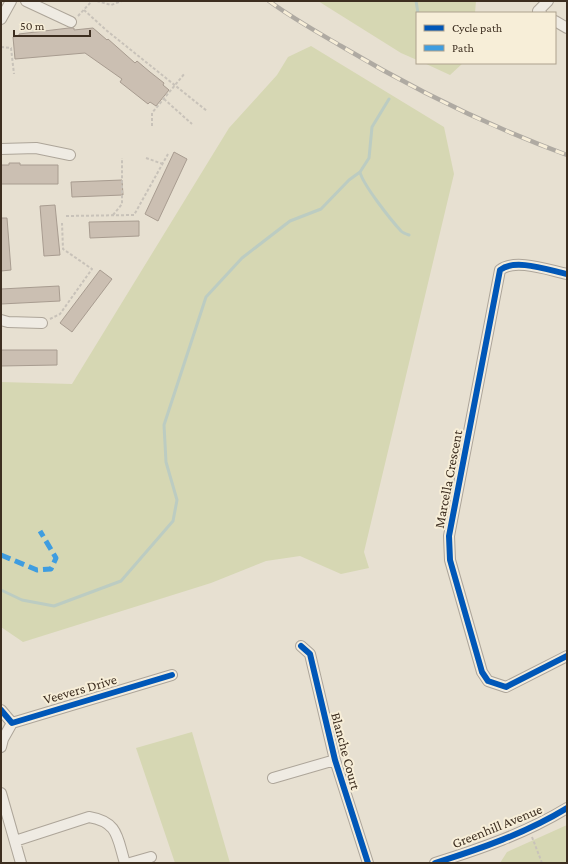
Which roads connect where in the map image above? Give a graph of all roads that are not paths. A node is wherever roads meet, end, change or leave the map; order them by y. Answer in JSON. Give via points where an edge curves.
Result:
{"nodes":[{"id":1,"x":11,"y":1,"type":"edge"},
{"id":2,"x":26,"y":1,"type":"edge"},
{"id":3,"x":548,"y":1,"type":"edge"},
{"id":4,"x":540,"y":12,"type":"edge"},
{"id":5,"x":1,"y":19,"type":"edge"},
{"id":6,"x":71,"y":22,"type":"road end"},
{"id":7,"x":556,"y":22,"type":"edge"},
{"id":8,"x":567,"y":28,"type":"edge"},
{"id":9,"x":1,"y":149,"type":"edge"},
{"id":10,"x":70,"y":154,"type":"dead end"},
{"id":11,"x":567,"y":274,"type":"edge"},
{"id":12,"x":1,"y":320,"type":"edge"},
{"id":13,"x":42,"y":323,"type":"road end"},
{"id":14,"x":301,"y":646,"type":"dead end"},
{"id":15,"x":567,"y":656,"type":"edge"},
{"id":16,"x":172,"y":675,"type":"dead end"},
{"id":17,"x":1,"y":710,"type":"edge"},
{"id":18,"x":12,"y":723,"type":"junction"},
{"id":19,"x":1,"y":747,"type":"edge"},
{"id":20,"x":335,"y":760,"type":"junction"},
{"id":21,"x":273,"y":778,"type":"dead end"},
{"id":22,"x":1,"y":793,"type":"edge"},
{"id":23,"x":567,"y":808,"type":"edge"},
{"id":24,"x":15,"y":841,"type":"junction"},
{"id":25,"x":152,"y":857,"type":"dead end"},
{"id":26,"x":21,"y":863,"type":"edge"},
{"id":27,"x":125,"y":863,"type":"edge"},
{"id":28,"x":130,"y":863,"type":"edge"},
{"id":29,"x":368,"y":863,"type":"edge"},
{"id":30,"x":435,"y":863,"type":"edge"}],
"edges":[{"from":1,"to":5,"type":"street"},
{"from":2,"to":6,"type":"street"},
{"from":3,"to":4,"type":"street"},
{"from":7,"to":8,"type":"street"},
{"from":9,"to":10,"type":"street","via":[[36,148]]},
{"from":11,"to":15,"type":"street","name":"Marcella Crescent","via":[[516,264],[506,265],[500,270],[450,536],[450,560],[482,672],[488,681],[506,687]]},
{"from":12,"to":13,"type":"street"},
{"from":14,"to":20,"type":"street","name":"Blanche Court","via":[[310,654]]},
{"from":16,"to":18,"type":"street","name":"Veevers Drive"},
{"from":17,"to":18,"type":"street"},
{"from":18,"to":19,"type":"street"},
{"from":20,"to":21,"type":"street"},
{"from":20,"to":29,"type":"street","name":"Blanche Court"},
{"from":22,"to":24,"type":"street"},
{"from":23,"to":30,"type":"street","name":"Greenhill Avenue","via":[[544,822]]},
{"from":24,"to":26,"type":"street"},
{"from":24,"to":27,"type":"street","via":[[89,817],[101,819],[108,822],[115,831]]},
{"from":25,"to":28,"type":"street"}]}
